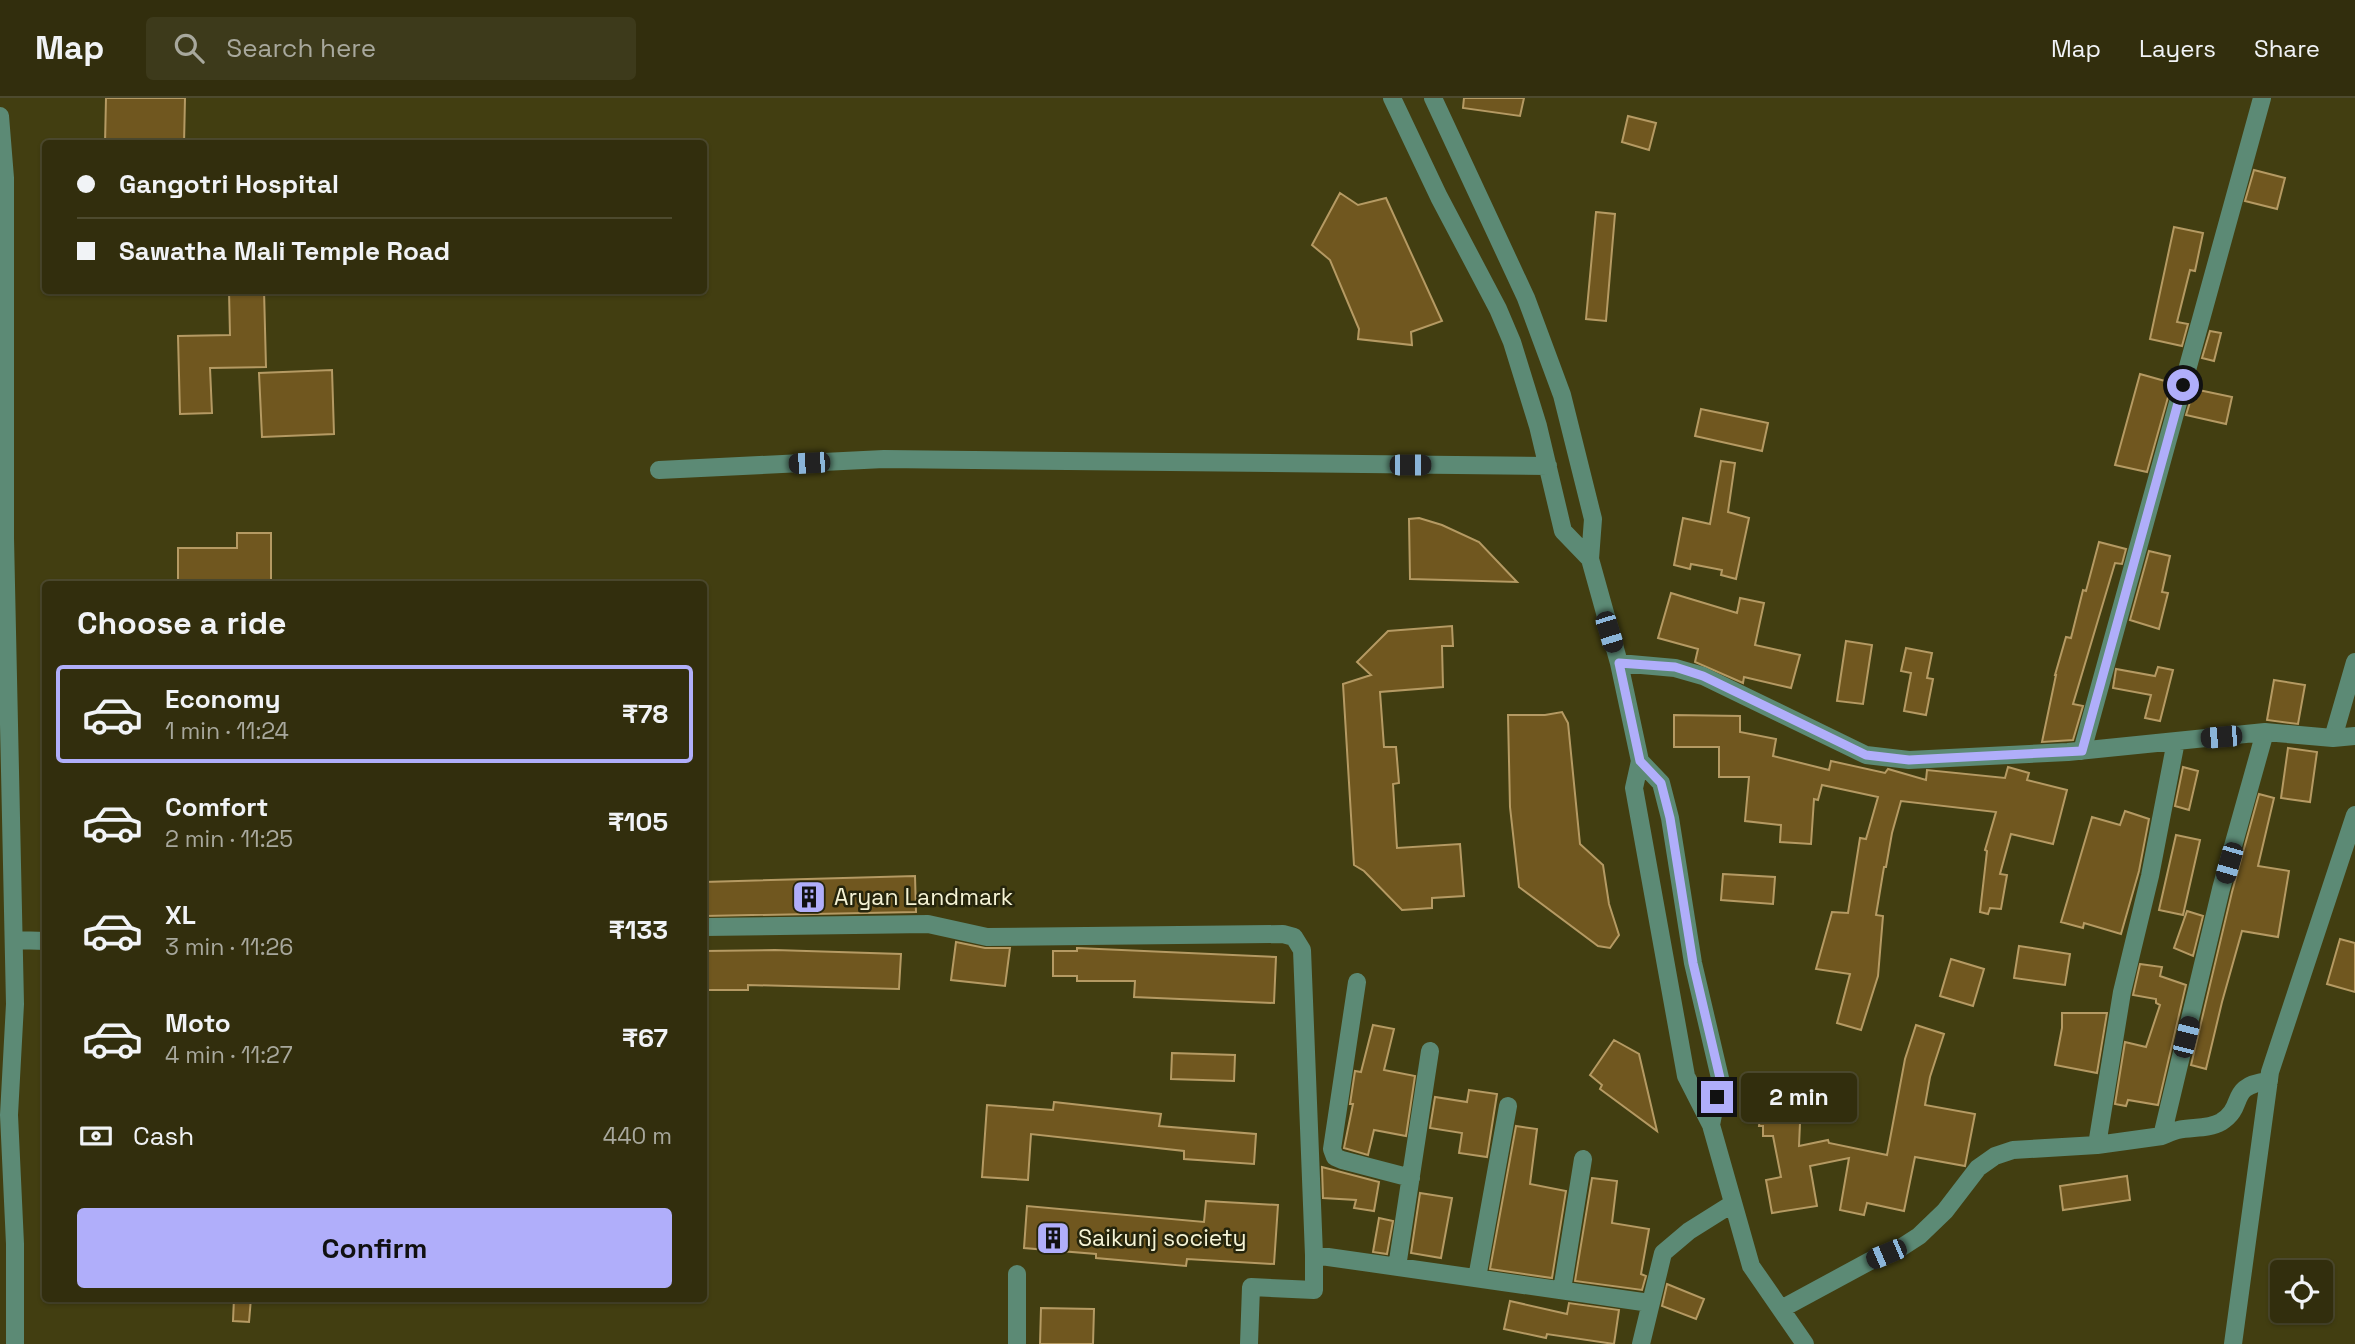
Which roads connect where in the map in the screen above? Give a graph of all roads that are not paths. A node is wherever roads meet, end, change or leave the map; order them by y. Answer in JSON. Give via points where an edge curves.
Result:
{"nodes":[{"id":1,"x":1392,"y":98,"type":"edge"},
{"id":2,"x":1433,"y":98,"type":"edge"},
{"id":3,"x":2262,"y":98,"type":"edge"},
{"id":4,"x":0,"y":116,"type":"edge"},
{"id":5,"x":2,"y":446,"type":"edge"},
{"id":6,"x":1548,"y":466,"type":"junction"},
{"id":7,"x":660,"y":470,"type":"dead end"},
{"id":8,"x":1590,"y":559,"type":"junction"},
{"id":9,"x":2355,"y":662,"type":"edge"},
{"id":10,"x":1619,"y":663,"type":"junction"},
{"id":11,"x":2265,"y":732,"type":"junction"},
{"id":12,"x":2355,"y":736,"type":"edge"},
{"id":13,"x":2333,"y":738,"type":"junction"},
{"id":14,"x":2176,"y":741,"type":"junction"},
{"id":15,"x":2082,"y":751,"type":"junction"},
{"id":16,"x":1640,"y":761,"type":"junction"},
{"id":17,"x":2355,"y":815,"type":"edge"},
{"id":18,"x":707,"y":927,"type":"edge"},
{"id":19,"x":14,"y":940,"type":"junction"},
{"id":20,"x":42,"y":941,"type":"edge"},
{"id":21,"x":1357,"y":982,"type":"dead end"},
{"id":22,"x":1430,"y":1051,"type":"dead end"},
{"id":23,"x":2269,"y":1082,"type":"junction"},
{"id":24,"x":1508,"y":1106,"type":"dead end"},
{"id":25,"x":1711,"y":1125,"type":"junction"},
{"id":26,"x":2162,"y":1136,"type":"junction"},
{"id":27,"x":2097,"y":1145,"type":"junction"},
{"id":28,"x":1583,"y":1159,"type":"dead end"},
{"id":29,"x":1411,"y":1178,"type":"junction"},
{"id":30,"x":1732,"y":1204,"type":"junction"},
{"id":31,"x":1314,"y":1255,"type":"junction"},
{"id":32,"x":1397,"y":1267,"type":"junction"},
{"id":33,"x":1017,"y":1274,"type":"dead end"},
{"id":34,"x":1477,"y":1278,"type":"junction"},
{"id":35,"x":1562,"y":1290,"type":"junction"},
{"id":36,"x":1650,"y":1303,"type":"junction"},
{"id":37,"x":1781,"y":1309,"type":"junction"},
{"id":38,"x":15,"y":1344,"type":"edge"},
{"id":39,"x":1017,"y":1344,"type":"edge"},
{"id":40,"x":1249,"y":1344,"type":"edge"},
{"id":41,"x":1641,"y":1344,"type":"edge"},
{"id":42,"x":1805,"y":1344,"type":"edge"},
{"id":43,"x":2233,"y":1344,"type":"edge"}],
"edges":[{"from":1,"to":6,"type":"street","via":[[1512,342]]},
{"from":2,"to":8,"type":"street","via":[[1526,298],[1562,396],[1592,519]]},
{"from":3,"to":15,"type":"street"},
{"from":4,"to":5,"type":"street","via":[[5,178]]},
{"from":5,"to":19,"type":"street"},
{"from":6,"to":7,"type":"street","via":[[884,459]]},
{"from":6,"to":8,"type":"street","via":[[1563,531]]},
{"from":8,"to":10,"type":"street"},
{"from":9,"to":13,"type":"street"},
{"from":10,"to":15,"type":"street","via":[[1675,667],[1703,676],[1866,755],[1909,760]]},
{"from":10,"to":16,"type":"street"},
{"from":11,"to":13,"type":"street"},
{"from":11,"to":14,"type":"street"},
{"from":11,"to":26,"type":"street","via":[[2221,889]]},
{"from":12,"to":13,"type":"street"},
{"from":14,"to":15,"type":"street"},
{"from":14,"to":27,"type":"street","via":[[2122,992]]},
{"from":16,"to":25,"type":"street","via":[[1634,788],[1686,1076]]},
{"from":16,"to":25,"type":"street","via":[[1661,783],[1670,818],[1693,963],[1720,1078]]},
{"from":17,"to":23,"type":"street"},
{"from":18,"to":31,"type":"street","via":[[928,924],[987,937],[1294,937],[1302,950]]},
{"from":19,"to":20,"type":"street"},
{"from":19,"to":38,"type":"street","via":[[9,1115]]},
{"from":21,"to":29,"type":"street","via":[[1332,1149],[1342,1160]]},
{"from":22,"to":29,"type":"street"},
{"from":23,"to":26,"type":"street","via":[[2244,1088],[2223,1121]]},
{"from":23,"to":43,"type":"street"},
{"from":24,"to":34,"type":"street"},
{"from":25,"to":30,"type":"street"},
{"from":26,"to":27,"type":"street"},
{"from":27,"to":37,"type":"street","via":[[2013,1150],[1995,1156],[1978,1168],[1919,1236]]},
{"from":28,"to":35,"type":"street"},
{"from":29,"to":32,"type":"street"},
{"from":30,"to":36,"type":"street","via":[[1663,1253]]},
{"from":30,"to":37,"type":"street","via":[[1751,1266]]},
{"from":31,"to":32,"type":"street"},
{"from":31,"to":40,"type":"street","via":[[1314,1290],[1251,1287]]},
{"from":32,"to":34,"type":"street"},
{"from":33,"to":39,"type":"street"},
{"from":34,"to":35,"type":"street"},
{"from":35,"to":36,"type":"street"},
{"from":36,"to":41,"type":"street"},
{"from":37,"to":42,"type":"street"}]}
